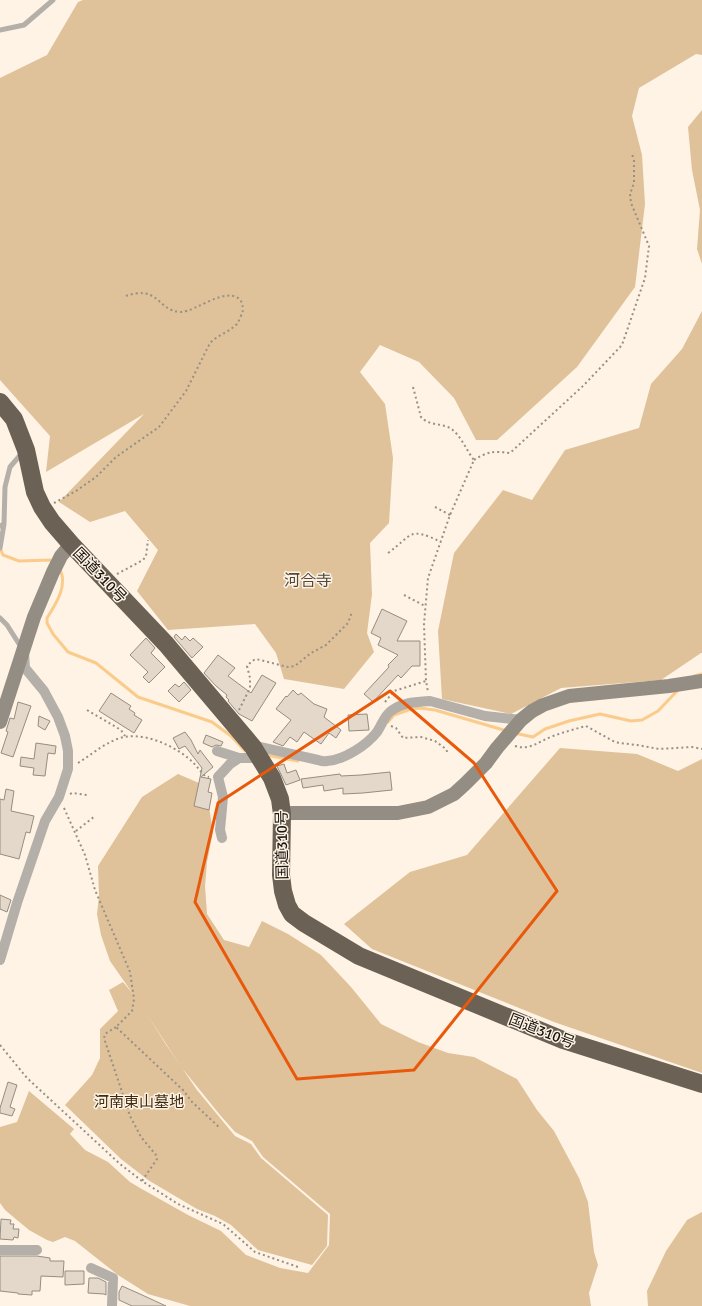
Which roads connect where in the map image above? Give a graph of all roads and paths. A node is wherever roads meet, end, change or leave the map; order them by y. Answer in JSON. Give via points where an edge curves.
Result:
{"nodes":[{"id":1,"x":53,"y":0,"type":"edge"},
{"id":2,"x":0,"y":30,"type":"edge"},
{"id":3,"x":632,"y":154,"type":"dead end"},
{"id":4,"x":123,"y":297,"type":"dead end"},
{"id":5,"x":413,"y":387,"type":"dead end"},
{"id":6,"x":0,"y":402,"type":"edge"},
{"id":7,"x":26,"y":450,"type":"junction"},
{"id":8,"x":474,"y":460,"type":"junction"},
{"id":9,"x":42,"y":507,"type":"junction"},
{"id":10,"x":435,"y":507,"type":"dead end"},
{"id":11,"x":450,"y":515,"type":"junction"},
{"id":12,"x":2,"y":525,"type":"edge"},
{"id":13,"x":148,"y":540,"type":"dead end"},
{"id":14,"x":441,"y":542,"type":"junction"},
{"id":15,"x":0,"y":545,"type":"edge"},
{"id":16,"x":66,"y":550,"type":"junction"},
{"id":17,"x":388,"y":553,"type":"dead end"},
{"id":18,"x":105,"y":580,"type":"junction"},
{"id":19,"x":404,"y":596,"type":"dead end"},
{"id":20,"x":425,"y":606,"type":"junction"},
{"id":21,"x":352,"y":612,"type":"dead end"},
{"id":22,"x":0,"y":618,"type":"edge"},
{"id":23,"x":24,"y":651,"type":"junction"},
{"id":24,"x":426,"y":680,"type":"junction"},
{"id":25,"x":702,"y":681,"type":"edge"},
{"id":26,"x":430,"y":701,"type":"junction"},
{"id":27,"x":3,"y":702,"type":"edge"},
{"id":28,"x":87,"y":710,"type":"dead end"},
{"id":29,"x":388,"y":721,"type":"junction"},
{"id":30,"x":0,"y":722,"type":"edge"},
{"id":31,"x":232,"y":722,"type":"junction"},
{"id":32,"x":518,"y":722,"type":"junction"},
{"id":33,"x":124,"y":736,"type":"junction"},
{"id":34,"x":503,"y":740,"type":"junction"},
{"id":35,"x":702,"y":749,"type":"edge"},
{"id":36,"x":217,"y":751,"type":"dead end"},
{"id":37,"x":256,"y":752,"type":"junction"},
{"id":38,"x":448,"y":754,"type":"dead end"},
{"id":39,"x":239,"y":758,"type":"junction"},
{"id":40,"x":68,"y":769,"type":"junction"},
{"id":41,"x":218,"y":777,"type":"junction"},
{"id":42,"x":87,"y":795,"type":"dead end"},
{"id":43,"x":60,"y":799,"type":"junction"},
{"id":44,"x":282,"y":814,"type":"junction"},
{"id":45,"x":95,"y":816,"type":"dead end"},
{"id":46,"x":76,"y":832,"type":"junction"},
{"id":47,"x":222,"y":838,"type":"dead end"},
{"id":48,"x":0,"y":960,"type":"edge"},
{"id":49,"x":116,"y":1027,"type":"junction"},
{"id":50,"x":0,"y":1044,"type":"edge"},
{"id":51,"x":702,"y":1084,"type":"edge"},
{"id":52,"x":220,"y":1128,"type":"dead end"},
{"id":53,"x":142,"y":1181,"type":"junction"},
{"id":54,"x":0,"y":1250,"type":"edge"},
{"id":55,"x":37,"y":1250,"type":"dead end"},
{"id":56,"x":298,"y":1267,"type":"dead end"},
{"id":57,"x":91,"y":1268,"type":"dead end"},
{"id":58,"x":112,"y":1306,"type":"edge"}],
"edges":[{"from":1,"to":2,"type":"lane","via":[[24,25]]},
{"from":3,"to":8,"type":"path","via":[[634,183],[630,194],[631,203],[649,246],[645,278],[622,345],[584,385],[510,453],[494,451]]},
{"from":4,"to":9,"type":"path","via":[[137,292],[152,294],[171,311],[182,312],[220,297],[233,297],[239,299],[243,311],[238,323],[210,344],[186,390],[159,427],[76,491]]},
{"from":5,"to":8,"type":"path","via":[[421,417],[425,421],[456,432]]},
{"from":6,"to":7,"type":"highway","name":"国道310号","via":[[14,419]]},
{"from":7,"to":9,"type":"highway","name":"国道310号","via":[[35,492]]},
{"from":7,"to":12,"type":"lane","via":[[10,468],[5,487]]},
{"from":8,"to":11,"type":"path"},
{"from":9,"to":16,"type":"highway","name":"国道310号"},
{"from":10,"to":11,"type":"path"},
{"from":11,"to":14,"type":"path"},
{"from":12,"to":15,"type":"lane"},
{"from":13,"to":18,"type":"path","via":[[144,560]]},
{"from":14,"to":17,"type":"path","via":[[425,534],[416,533],[409,535]]},
{"from":14,"to":20,"type":"path","via":[[429,572]]},
{"from":16,"to":18,"type":"highway","name":"国道310号"},
{"from":16,"to":23,"type":"street","via":[[53,572],[34,617]]},
{"from":18,"to":31,"type":"highway","name":"国道310号","via":[[166,644]]},
{"from":19,"to":20,"type":"path"},
{"from":20,"to":24,"type":"path"},
{"from":21,"to":31,"type":"path","via":[[348,623],[326,645],[310,653],[295,666],[288,667],[256,659],[249,663],[247,668],[250,688]]},
{"from":22,"to":23,"type":"lane"},
{"from":23,"to":27,"type":"street"},
{"from":23,"to":40,"type":"street","via":[[26,668],[44,692],[66,736]]},
{"from":24,"to":26,"type":"path"},
{"from":24,"to":29,"type":"path","via":[[394,691],[387,698],[383,712]]},
{"from":25,"to":32,"type":"street","via":[[569,696],[543,705]]},
{"from":26,"to":29,"type":"street","via":[[406,704],[391,711]]},
{"from":26,"to":32,"type":"street"},
{"from":27,"to":30,"type":"street"},
{"from":28,"to":33,"type":"path","via":[[121,730]]},
{"from":29,"to":37,"type":"street","via":[[370,741],[342,757],[327,761]]},
{"from":29,"to":38,"type":"path","via":[[403,738],[421,737],[435,741],[446,749]]},
{"from":31,"to":37,"type":"highway","name":"国道310号"},
{"from":32,"to":34,"type":"street"},
{"from":33,"to":40,"type":"path","via":[[106,744]]},
{"from":33,"to":41,"type":"path","via":[[166,743],[189,759],[205,776]]},
{"from":34,"to":35,"type":"path","via":[[517,747],[531,747],[548,737],[586,726],[619,743],[659,749]]},
{"from":34,"to":44,"type":"street","via":[[486,763],[454,794],[428,807],[398,813]]},
{"from":36,"to":39,"type":"street"},
{"from":37,"to":39,"type":"street"},
{"from":37,"to":44,"type":"highway","name":"国道310号","via":[[272,778],[280,799]]},
{"from":39,"to":41,"type":"street"},
{"from":40,"to":43,"type":"street"},
{"from":41,"to":47,"type":"street","via":[[223,797],[220,830]]},
{"from":42,"to":43,"type":"path","via":[[72,793]]},
{"from":43,"to":46,"type":"path"},
{"from":43,"to":48,"type":"street","via":[[45,821]]},
{"from":44,"to":51,"type":"highway","name":"国道310号","via":[[282,891],[292,914],[304,923],[359,956],[563,1040]]},
{"from":45,"to":46,"type":"path"},
{"from":46,"to":49,"type":"path","via":[[95,890],[130,972],[134,998],[132,1011]]},
{"from":49,"to":52,"type":"path"},
{"from":49,"to":53,"type":"path","via":[[105,1034],[106,1045],[130,1116],[157,1159]]},
{"from":50,"to":53,"type":"path","via":[[27,1078],[120,1164]]},
{"from":53,"to":56,"type":"path","via":[[178,1204],[223,1224],[255,1252]]},
{"from":54,"to":55,"type":"street"},
{"from":57,"to":58,"type":"street","via":[[113,1278]]}]}
